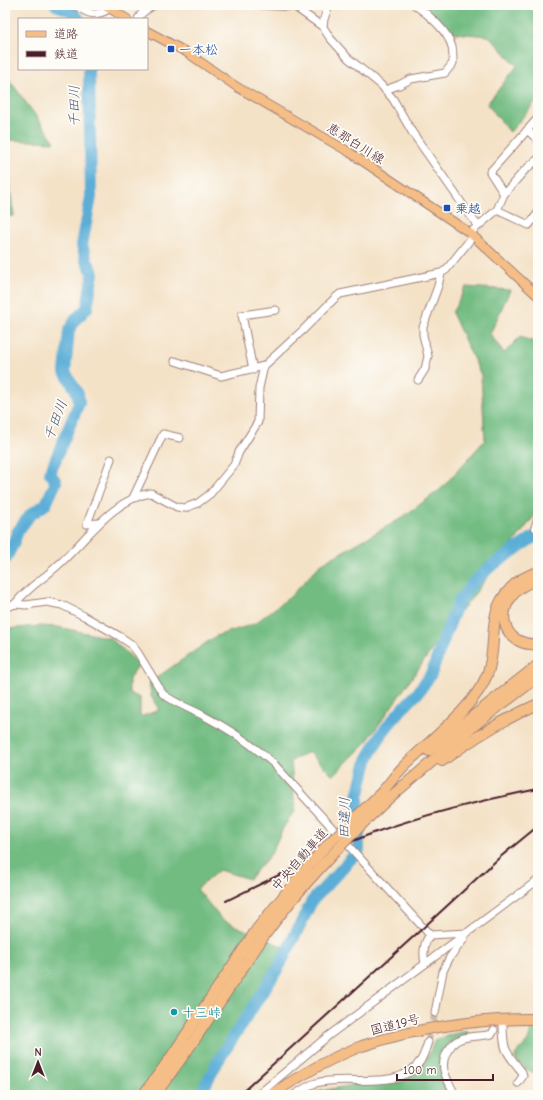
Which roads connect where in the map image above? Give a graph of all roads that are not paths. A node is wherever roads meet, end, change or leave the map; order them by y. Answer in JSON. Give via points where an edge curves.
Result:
{"nodes":[{"id":1,"x":75,"y":5,"type":"edge"},
{"id":2,"x":154,"y":5,"type":"edge"},
{"id":3,"x":262,"y":5,"type":"edge"},
{"id":4,"x":329,"y":5,"type":"edge"},
{"id":5,"x":415,"y":5,"type":"edge"},
{"id":6,"x":107,"y":7,"type":"edge"},
{"id":7,"x":125,"y":18,"type":"edge"},
{"id":8,"x":139,"y":18,"type":"edge"},
{"id":9,"x":323,"y":27,"type":"junction"},
{"id":10,"x":148,"y":32,"type":"edge"},
{"id":11,"x":385,"y":90,"type":"junction"},
{"id":12,"x":538,"y":118,"type":"edge"},
{"id":13,"x":527,"y":130,"type":"junction"},
{"id":14,"x":538,"y":140,"type":"edge"},
{"id":15,"x":538,"y":159,"type":"edge"},
{"id":16,"x":504,"y":194,"type":"junction"},
{"id":17,"x":497,"y":210,"type":"junction"},
{"id":18,"x":538,"y":213,"type":"edge"},
{"id":19,"x":477,"y":225,"type":"junction"},
{"id":20,"x":471,"y":234,"type":"junction"},
{"id":21,"x":442,"y":273,"type":"junction"},
{"id":22,"x":538,"y":296,"type":"edge"},
{"id":23,"x":276,"y":310,"type":"dead end"},
{"id":24,"x":175,"y":361,"type":"dead end"},
{"id":25,"x":264,"y":366,"type":"junction"},
{"id":26,"x":252,"y":370,"type":"junction"},
{"id":27,"x":418,"y":380,"type":"dead end"},
{"id":28,"x":180,"y":438,"type":"dead end"},
{"id":29,"x":112,"y":459,"type":"dead end"},
{"id":30,"x":133,"y":498,"type":"junction"},
{"id":31,"x":538,"y":518,"type":"edge"},
{"id":32,"x":99,"y":523,"type":"junction"},
{"id":33,"x":538,"y":531,"type":"edge"},
{"id":34,"x":538,"y":572,"type":"edge"},
{"id":35,"x":538,"y":579,"type":"edge"},
{"id":36,"x":15,"y":604,"type":"junction"},
{"id":37,"x":5,"y":608,"type":"edge"},
{"id":38,"x":538,"y":644,"type":"edge"},
{"id":39,"x":538,"y":665,"type":"edge"},
{"id":40,"x":538,"y":677,"type":"edge"},
{"id":41,"x":538,"y":704,"type":"edge"},
{"id":42,"x":387,"y":798,"type":"junction"},
{"id":43,"x":538,"y":880,"type":"edge"},
{"id":44,"x":260,"y":932,"type":"junction"},
{"id":45,"x":467,"y":933,"type":"junction"},
{"id":46,"x":430,"y":935,"type":"junction"},
{"id":47,"x":428,"y":962,"type":"junction"},
{"id":48,"x":443,"y":971,"type":"junction"},
{"id":49,"x":435,"y":1013,"type":"tunnel mouth"},
{"id":50,"x":538,"y":1019,"type":"edge"},
{"id":51,"x":538,"y":1022,"type":"edge"},
{"id":52,"x":502,"y":1023,"type":"junction"},
{"id":53,"x":494,"y":1030,"type":"dead end"},
{"id":54,"x":428,"y":1042,"type":"tunnel mouth"},
{"id":55,"x":518,"y":1083,"type":"dead end"},
{"id":56,"x":143,"y":1095,"type":"edge"},
{"id":57,"x":155,"y":1095,"type":"edge"},
{"id":58,"x":258,"y":1095,"type":"edge"},
{"id":59,"x":271,"y":1095,"type":"edge"},
{"id":60,"x":283,"y":1095,"type":"edge"},
{"id":61,"x":294,"y":1095,"type":"edge"},
{"id":62,"x":455,"y":1095,"type":"edge"}],
"edges":[{"from":1,"to":6,"type":"street","via":[[87,13],[104,13]]},
{"from":2,"to":8,"type":"street"},
{"from":3,"to":9,"type":"street","via":[[295,7]]},
{"from":4,"to":9,"type":"street"},
{"from":5,"to":11,"type":"street","via":[[427,14],[450,41],[453,63],[445,73],[411,79]]},
{"from":6,"to":7,"type":"main road"},
{"from":9,"to":11,"type":"street","via":[[348,58]]},
{"from":10,"to":20,"type":"main road","name":"恵那白川線","via":[[186,52],[237,87],[348,152]]},
{"from":11,"to":19,"type":"street"},
{"from":12,"to":13,"type":"street"},
{"from":13,"to":14,"type":"street"},
{"from":13,"to":16,"type":"street","via":[[490,172]]},
{"from":15,"to":16,"type":"street"},
{"from":16,"to":17,"type":"street"},
{"from":17,"to":18,"type":"street","via":[[529,225]]},
{"from":17,"to":19,"type":"street"},
{"from":19,"to":20,"type":"street"},
{"from":20,"to":21,"type":"street"},
{"from":20,"to":22,"type":"main road","name":"恵那白川線"},
{"from":21,"to":25,"type":"street","via":[[340,294]]},
{"from":21,"to":27,"type":"street","via":[[423,327],[428,356],[425,369]]},
{"from":23,"to":26,"type":"street","via":[[242,315]]},
{"from":24,"to":26,"type":"street","via":[[221,376]]},
{"from":25,"to":26,"type":"street"},
{"from":25,"to":30,"type":"street","via":[[259,388],[258,422],[234,465],[210,494],[185,508],[177,507],[151,493]]},
{"from":28,"to":30,"type":"street","via":[[163,434]]},
{"from":29,"to":32,"type":"street","via":[[87,524]]},
{"from":30,"to":32,"type":"street"},
{"from":31,"to":33,"type":"street","via":[[535,527]]},
{"from":32,"to":36,"type":"street","via":[[88,537]]},
{"from":34,"to":42,"type":"highway","via":[[527,575],[504,594],[498,603],[492,658],[487,675],[478,691],[469,704],[402,768]]},
{"from":35,"to":38,"type":"highway","via":[[513,594],[504,613],[506,628],[514,639],[531,645]]},
{"from":36,"to":37,"type":"street"},
{"from":36,"to":46,"type":"street","via":[[47,602],[62,605],[125,640],[138,653],[163,694],[231,731],[279,770]]},
{"from":39,"to":42,"type":"highway","name":"中央自動車道","via":[[438,743]]},
{"from":40,"to":42,"type":"highway","name":"中央自動車道","via":[[480,720]]},
{"from":41,"to":42,"type":"highway","via":[[474,738]]},
{"from":42,"to":44,"type":"highway","name":"中央自動車道","bridge":true,"via":[[331,855],[279,915]]},
{"from":42,"to":44,"type":"highway","name":"中央自動車道","bridge":true,"via":[[328,844],[304,871]]},
{"from":43,"to":45,"type":"street"},
{"from":44,"to":56,"type":"highway","name":"中央自動車道"},
{"from":44,"to":57,"type":"highway","name":"中央自動車道","via":[[193,1042]]},
{"from":45,"to":46,"type":"street"},
{"from":45,"to":47,"type":"street"},
{"from":45,"to":48,"type":"street"},
{"from":46,"to":47,"type":"street","via":[[426,940],[424,955]]},
{"from":47,"to":48,"type":"street","via":[[440,963]]},
{"from":47,"to":58,"type":"street","via":[[328,1036]]},
{"from":48,"to":49,"type":"street"},
{"from":50,"to":59,"type":"highway","name":"国道19号","via":[[473,1022],[423,1030],[379,1041],[312,1070]]},
{"from":51,"to":52,"type":"highway","name":"国道19号"},
{"from":52,"to":55,"type":"street","via":[[505,1049],[522,1072],[523,1076]]},
{"from":52,"to":60,"type":"highway","name":"国道19号","via":[[460,1027],[406,1038],[345,1060],[312,1076]]},
{"from":53,"to":62,"type":"street","via":[[492,1034],[460,1039],[451,1045],[444,1057],[443,1067]]},
{"from":54,"to":61,"type":"street","via":[[421,1060],[408,1073],[378,1080],[337,1080],[315,1084]]}]}
